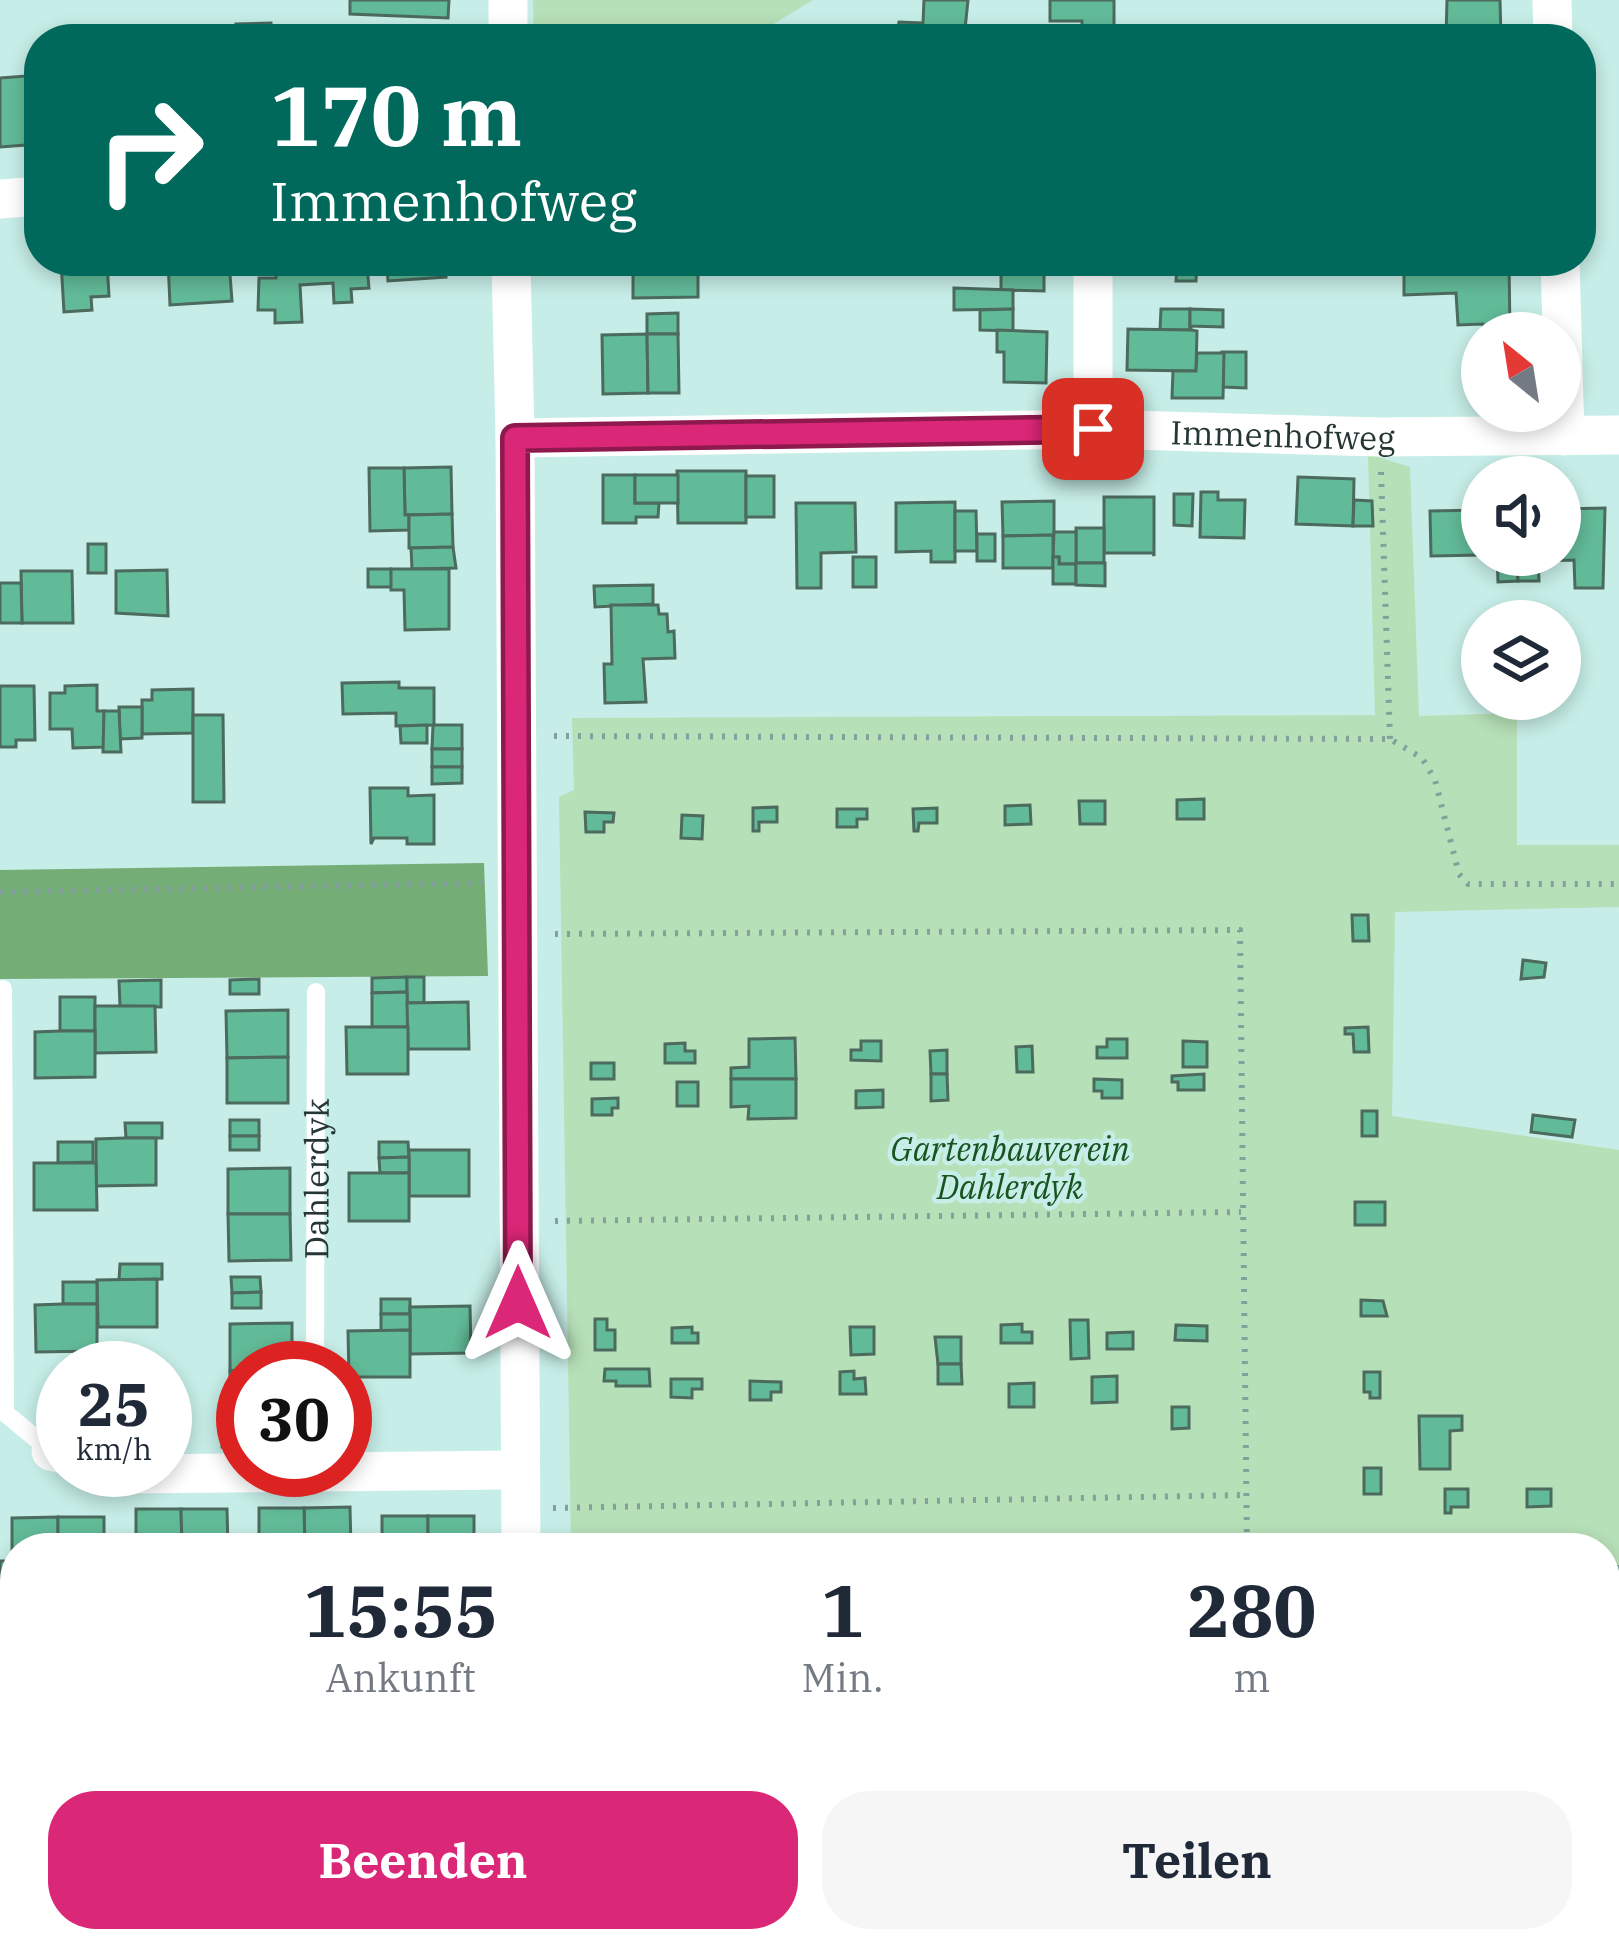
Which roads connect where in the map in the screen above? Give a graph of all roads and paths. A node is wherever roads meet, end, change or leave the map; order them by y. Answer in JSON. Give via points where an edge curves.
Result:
{"nodes":[{"id":1,"x":511,"y":276,"type":"edge"},
{"id":2,"x":1093,"y":276,"type":"edge"},
{"id":3,"x":1560,"y":276,"type":"edge"},
{"id":4,"x":1093,"y":429,"type":"junction"},
{"id":5,"x":1619,"y":435,"type":"edge"},
{"id":6,"x":1565,"y":436,"type":"junction"},
{"id":7,"x":1379,"y":437,"type":"junction"},
{"id":8,"x":515,"y":438,"type":"junction"},
{"id":9,"x":514,"y":736,"type":"junction"},
{"id":10,"x":1390,"y":739,"type":"junction"},
{"id":11,"x":515,"y":883,"type":"junction"},
{"id":12,"x":1619,"y":884,"type":"edge"},
{"id":13,"x":0,"y":892,"type":"edge"},
{"id":14,"x":515,"y":934,"type":"junction"},
{"id":15,"x":3,"y":989,"type":"dead end"},
{"id":16,"x":316,"y":992,"type":"dead end"},
{"id":17,"x":1241,"y":1212,"type":"junction"},
{"id":18,"x":517,"y":1220,"type":"junction"},
{"id":19,"x":316,"y":1341,"type":"edge"},
{"id":20,"x":36,"y":1437,"type":"edge"},
{"id":21,"x":372,"y":1476,"type":"edge"},
{"id":22,"x":520,"y":1489,"type":"junction"},
{"id":23,"x":1246,"y":1495,"type":"junction"},
{"id":24,"x":521,"y":1533,"type":"edge"},
{"id":25,"x":1247,"y":1533,"type":"edge"}],
"edges":[{"from":1,"to":8,"type":"street"},
{"from":2,"to":4,"type":"street"},
{"from":3,"to":6,"type":"street"},
{"from":4,"to":7,"type":"street","name":"Immenhofweg"},
{"from":4,"to":8,"type":"street","name":"Immenhofweg"},
{"from":5,"to":6,"type":"street","name":"Immenhofweg"},
{"from":6,"to":7,"type":"street","name":"Immenhofweg"},
{"from":7,"to":10,"type":"path"},
{"from":8,"to":9,"type":"street"},
{"from":9,"to":10,"type":"path"},
{"from":9,"to":11,"type":"street"},
{"from":10,"to":12,"type":"path","via":[[1421,758],[1436,780],[1468,884]]},
{"from":11,"to":13,"type":"path"},
{"from":11,"to":14,"type":"street"},
{"from":14,"to":17,"type":"path","via":[[1240,930]]},
{"from":14,"to":18,"type":"street"},
{"from":15,"to":20,"type":"lane","via":[[5,1413]]},
{"from":16,"to":19,"type":"lane","name":"Dahlerdyk"},
{"from":17,"to":18,"type":"path"},
{"from":17,"to":23,"type":"path"},
{"from":18,"to":22,"type":"street"},
{"from":21,"to":22,"type":"street"},
{"from":22,"to":23,"type":"path"},
{"from":22,"to":24,"type":"street"},
{"from":23,"to":25,"type":"path"}]}
